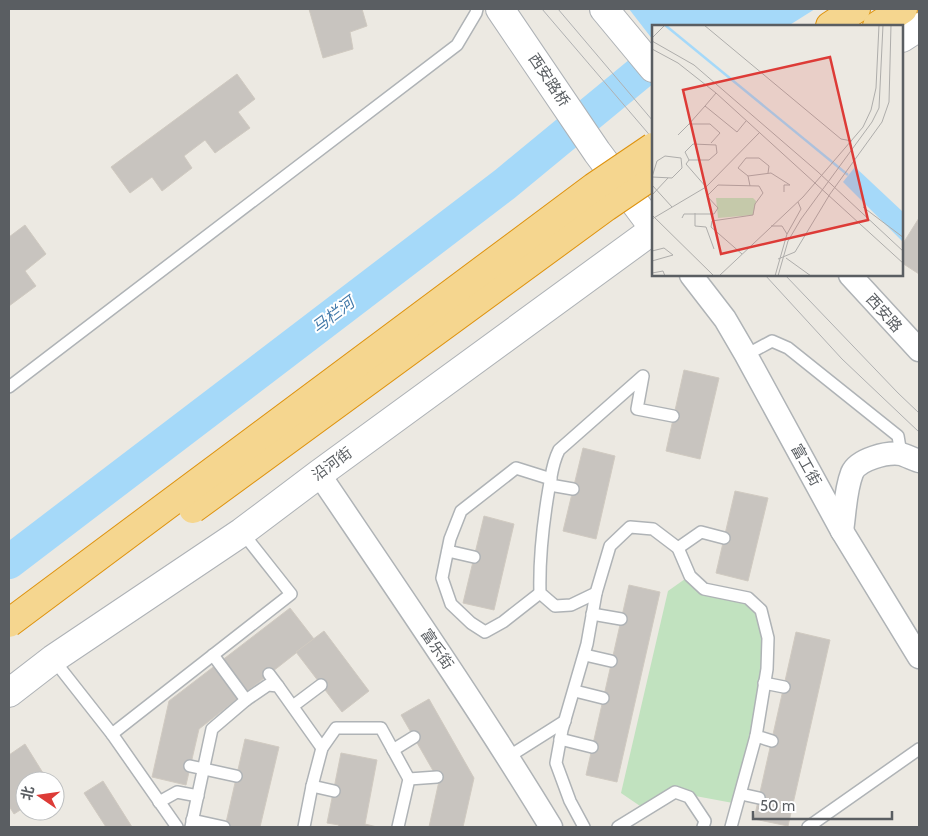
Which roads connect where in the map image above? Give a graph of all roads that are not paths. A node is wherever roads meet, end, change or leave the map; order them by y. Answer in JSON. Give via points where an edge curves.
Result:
{"nodes":[{"id":1,"x":477,"y":9,"type":"edge"},
{"id":2,"x":500,"y":9,"type":"edge"},
{"id":3,"x":604,"y":9,"type":"edge"},
{"id":4,"x":903,"y":9,"type":"edge"},
{"id":5,"x":879,"y":25,"type":"edge"},
{"id":6,"x":919,"y":27,"type":"edge"},
{"id":7,"x":903,"y":37,"type":"edge"},
{"id":8,"x":919,"y":47,"type":"edge"},
{"id":9,"x":903,"y":57,"type":"edge"},
{"id":10,"x":652,"y":67,"type":"edge"},
{"id":11,"x":652,"y":148,"type":"edge"},
{"id":12,"x":652,"y":176,"type":"edge"},
{"id":13,"x":652,"y":227,"type":"edge"},
{"id":14,"x":652,"y":229,"type":"edge"},
{"id":15,"x":692,"y":276,"type":"edge"},
{"id":16,"x":851,"y":276,"type":"edge"},
{"id":17,"x":919,"y":350,"type":"edge"},
{"id":18,"x":746,"y":354,"type":"junction"},
{"id":19,"x":9,"y":387,"type":"edge"},
{"id":20,"x":673,"y":416,"type":"dead end"},
{"id":21,"x":910,"y":458,"type":"edge"},
{"id":22,"x":319,"y":474,"type":"junction"},
{"id":23,"x":550,"y":482,"type":"junction"},
{"id":24,"x":573,"y":489,"type":"dead end"},
{"id":25,"x":842,"y":531,"type":"junction"},
{"id":26,"x":242,"y":532,"type":"junction"},
{"id":27,"x":724,"y":538,"type":"dead end"},
{"id":28,"x":678,"y":548,"type":"junction"},
{"id":29,"x":448,"y":551,"type":"junction"},
{"id":30,"x":474,"y":557,"type":"dead end"},
{"id":31,"x":540,"y":593,"type":"junction"},
{"id":32,"x":596,"y":593,"type":"junction"},
{"id":33,"x":592,"y":614,"type":"junction"},
{"id":34,"x":621,"y":619,"type":"dead end"},
{"id":35,"x":9,"y":623,"type":"edge"},
{"id":36,"x":9,"y":645,"type":"edge"},
{"id":37,"x":213,"y":654,"type":"junction"},
{"id":38,"x":585,"y":655,"type":"junction"},
{"id":39,"x":919,"y":657,"type":"edge"},
{"id":40,"x":53,"y":659,"type":"junction"},
{"id":41,"x":612,"y":661,"type":"dead end"},
{"id":42,"x":268,"y":674,"type":"dead end"},
{"id":43,"x":764,"y":683,"type":"junction"},
{"id":44,"x":321,"y":685,"type":"dead end"},
{"id":45,"x":278,"y":686,"type":"junction"},
{"id":46,"x":784,"y":687,"type":"dead end"},
{"id":47,"x":575,"y":691,"type":"junction"},
{"id":48,"x":9,"y":693,"type":"edge"},
{"id":49,"x":603,"y":698,"type":"dead end"},
{"id":50,"x":246,"y":700,"type":"junction"},
{"id":51,"x":293,"y":706,"type":"junction"},
{"id":52,"x":565,"y":721,"type":"junction"},
{"id":53,"x":112,"y":734,"type":"junction"},
{"id":54,"x":756,"y":736,"type":"junction"},
{"id":55,"x":414,"y":737,"type":"dead end"},
{"id":56,"x":560,"y":739,"type":"junction"},
{"id":57,"x":772,"y":741,"type":"dead end"},
{"id":58,"x":592,"y":747,"type":"dead end"},
{"id":59,"x":322,"y":748,"type":"junction"},
{"id":60,"x":919,"y":749,"type":"edge"},
{"id":61,"x":393,"y":750,"type":"junction"},
{"id":62,"x":508,"y":756,"type":"junction"},
{"id":63,"x":190,"y":766,"type":"dead end"},
{"id":64,"x":204,"y":768,"type":"junction"},
{"id":65,"x":236,"y":776,"type":"dead end"},
{"id":66,"x":437,"y":777,"type":"dead end"},
{"id":67,"x":409,"y":779,"type":"junction"},
{"id":68,"x":312,"y":786,"type":"junction"},
{"id":69,"x":334,"y":791,"type":"dead end"},
{"id":70,"x":741,"y":794,"type":"junction"},
{"id":71,"x":198,"y":796,"type":"junction"},
{"id":72,"x":759,"y":798,"type":"dead end"},
{"id":73,"x":159,"y":802,"type":"junction"},
{"id":74,"x":192,"y":824,"type":"edge"},
{"id":75,"x":621,"y":826,"type":"edge"},
{"id":76,"x":177,"y":827,"type":"edge"},
{"id":77,"x":224,"y":827,"type":"edge"},
{"id":78,"x":304,"y":827,"type":"edge"},
{"id":79,"x":398,"y":827,"type":"edge"},
{"id":80,"x":550,"y":827,"type":"edge"},
{"id":81,"x":584,"y":827,"type":"edge"},
{"id":82,"x":703,"y":827,"type":"edge"},
{"id":83,"x":732,"y":827,"type":"edge"},
{"id":84,"x":808,"y":827,"type":"edge"}],
"edges":[{"from":1,"to":19,"type":"lane","via":[[458,45]]},
{"from":2,"to":13,"type":"main road","name":"西安路桥"},
{"from":3,"to":10,"type":"main road"},
{"from":4,"to":5,"type":"highway"},
{"from":6,"to":7,"type":"main road"},
{"from":8,"to":9,"type":"main road"},
{"from":11,"to":35,"type":"highway","bridge":true,"via":[[594,187]]},
{"from":12,"to":36,"type":"highway","bridge":true},
{"from":14,"to":22,"type":"main road","name":"沿河街"},
{"from":15,"to":18,"type":"street","name":"富工街","via":[[725,319]]},
{"from":16,"to":17,"type":"street","name":"西安路"},
{"from":18,"to":21,"type":"lane","via":[[772,341],[788,348],[898,436]]},
{"from":18,"to":25,"type":"street","name":"富工街"},
{"from":20,"to":23,"type":"lane","via":[[637,409],[642,376],[559,450]]},
{"from":21,"to":25,"type":"street","via":[[886,454],[866,460],[853,471]]},
{"from":22,"to":26,"type":"main road","name":"沿河街"},
{"from":22,"to":62,"type":"street","name":"富乐街"},
{"from":23,"to":24,"type":"lane"},
{"from":23,"to":29,"type":"lane","via":[[516,468],[461,511]]},
{"from":23,"to":31,"type":"lane","via":[[539,560]]},
{"from":25,"to":39,"type":"street","name":"富工街"},
{"from":26,"to":37,"type":"lane","via":[[290,594]]},
{"from":26,"to":40,"type":"main road","name":"沿河街"},
{"from":27,"to":28,"type":"lane","via":[[701,532]]},
{"from":28,"to":32,"type":"lane","via":[[653,529],[630,527],[610,546]]},
{"from":28,"to":43,"type":"lane","via":[[690,576],[704,589],[748,598],[761,610],[768,638]]},
{"from":29,"to":30,"type":"lane"},
{"from":29,"to":31,"type":"lane","via":[[442,578],[451,604],[486,632]]},
{"from":31,"to":32,"type":"lane","via":[[555,606],[571,605]]},
{"from":32,"to":33,"type":"lane"},
{"from":33,"to":34,"type":"lane"},
{"from":33,"to":38,"type":"lane"},
{"from":37,"to":50,"type":"lane"},
{"from":37,"to":53,"type":"lane"},
{"from":38,"to":41,"type":"lane"},
{"from":38,"to":47,"type":"lane"},
{"from":40,"to":48,"type":"main road","name":"沿河街"},
{"from":40,"to":53,"type":"lane"},
{"from":42,"to":45,"type":"lane"},
{"from":43,"to":46,"type":"lane"},
{"from":43,"to":54,"type":"lane"},
{"from":44,"to":51,"type":"lane"},
{"from":45,"to":50,"type":"lane","via":[[268,685]]},
{"from":45,"to":51,"type":"lane"},
{"from":47,"to":49,"type":"lane"},
{"from":47,"to":52,"type":"lane"},
{"from":50,"to":64,"type":"lane","via":[[226,712],[212,729]]},
{"from":51,"to":59,"type":"lane"},
{"from":52,"to":56,"type":"lane"},
{"from":52,"to":62,"type":"lane"},
{"from":53,"to":73,"type":"lane"},
{"from":54,"to":57,"type":"lane"},
{"from":54,"to":70,"type":"lane"},
{"from":55,"to":61,"type":"lane"},
{"from":56,"to":58,"type":"lane"},
{"from":56,"to":81,"type":"lane","via":[[556,763]]},
{"from":59,"to":61,"type":"lane","via":[[336,728],[381,728]]},
{"from":59,"to":68,"type":"lane"},
{"from":60,"to":84,"type":"lane"},
{"from":61,"to":67,"type":"lane"},
{"from":62,"to":80,"type":"street","name":"富乐街"},
{"from":63,"to":64,"type":"lane"},
{"from":64,"to":65,"type":"lane"},
{"from":64,"to":71,"type":"lane"},
{"from":66,"to":67,"type":"lane"},
{"from":67,"to":79,"type":"lane"},
{"from":68,"to":69,"type":"lane"},
{"from":68,"to":78,"type":"lane"},
{"from":70,"to":72,"type":"lane"},
{"from":70,"to":83,"type":"lane"},
{"from":71,"to":73,"type":"lane","via":[[177,792]]},
{"from":71,"to":74,"type":"lane"},
{"from":73,"to":76,"type":"lane"},
{"from":74,"to":77,"type":"lane"},
{"from":75,"to":82,"type":"lane","via":[[675,792],[689,797],[705,821]]}]}
